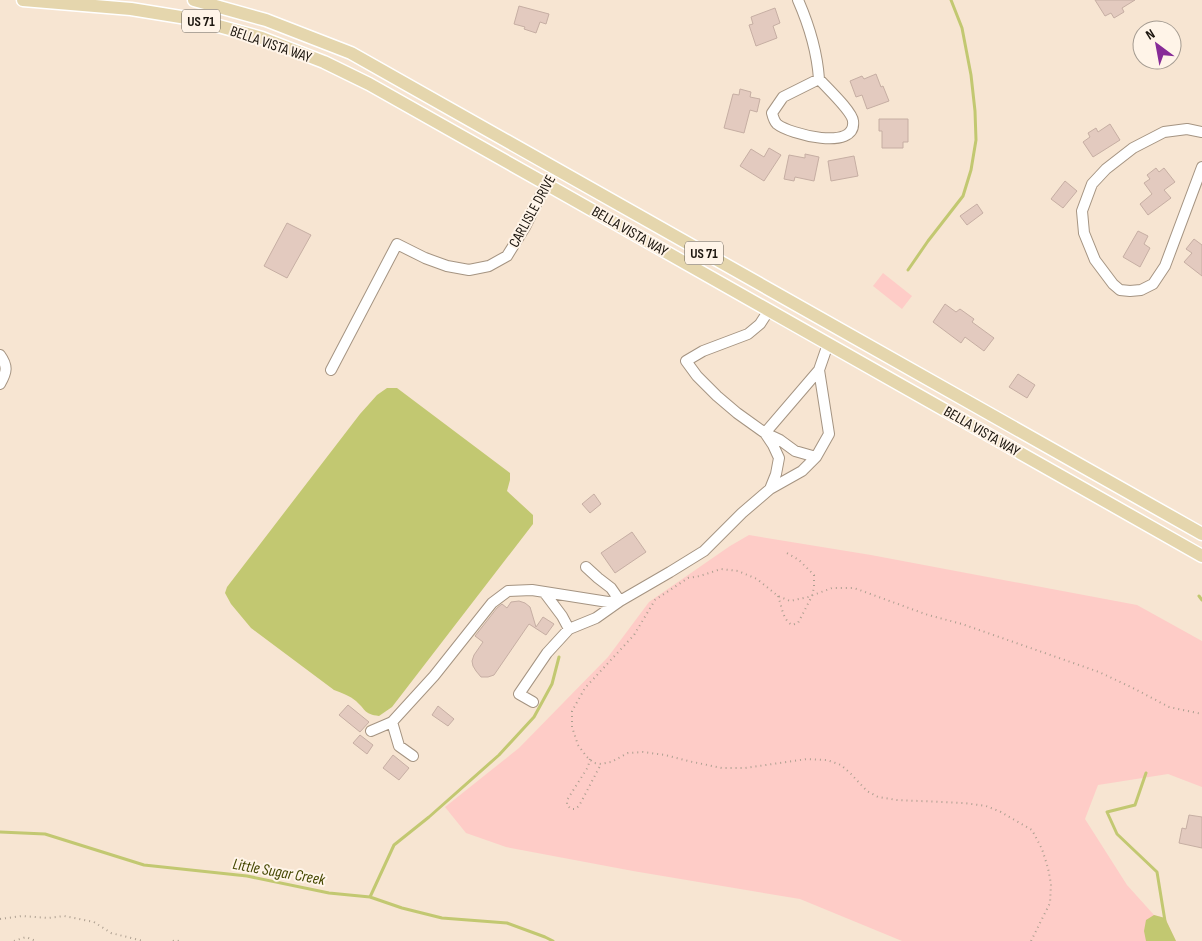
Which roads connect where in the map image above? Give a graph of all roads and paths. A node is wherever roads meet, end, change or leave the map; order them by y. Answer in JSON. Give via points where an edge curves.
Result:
{"nodes":[{"id":1,"x":23,"y":0,"type":"edge"},
{"id":2,"x":194,"y":0,"type":"edge"},
{"id":3,"x":798,"y":0,"type":"edge"},
{"id":4,"x":819,"y":79,"type":"junction"},
{"id":5,"x":1202,"y":132,"type":"edge"},
{"id":6,"x":1202,"y":167,"type":"edge"},
{"id":7,"x":556,"y":169,"type":"junction"},
{"id":8,"x":546,"y":184,"type":"junction"},
{"id":9,"x":768,"y":310,"type":"junction"},
{"id":10,"x":828,"y":344,"type":"junction"},
{"id":11,"x":0,"y":355,"type":"edge"},
{"id":12,"x":332,"y":370,"type":"dead end"},
{"id":13,"x":819,"y":370,"type":"junction"},
{"id":14,"x":0,"y":384,"type":"edge"},
{"id":15,"x":765,"y":433,"type":"junction"},
{"id":16,"x":816,"y":457,"type":"junction"},
{"id":17,"x":770,"y":489,"type":"junction"},
{"id":18,"x":1202,"y":534,"type":"edge"},
{"id":19,"x":787,"y":553,"type":"dead end"},
{"id":20,"x":1202,"y":556,"type":"edge"},
{"id":21,"x":586,"y":567,"type":"dead end"},
{"id":22,"x":544,"y":592,"type":"junction"},
{"id":23,"x":778,"y":596,"type":"junction"},
{"id":24,"x":812,"y":596,"type":"junction"},
{"id":25,"x":620,"y":601,"type":"junction"},
{"id":26,"x":569,"y":629,"type":"junction"},
{"id":27,"x":533,"y":702,"type":"dead end"},
{"id":28,"x":1202,"y":714,"type":"edge"},
{"id":29,"x":392,"y":722,"type":"junction"},
{"id":30,"x":371,"y":731,"type":"dead end"},
{"id":31,"x":413,"y":756,"type":"dead end"},
{"id":32,"x":590,"y":759,"type":"junction"},
{"id":33,"x":601,"y":764,"type":"junction"},
{"id":34,"x":0,"y":919,"type":"edge"},
{"id":35,"x":14,"y":941,"type":"edge"},
{"id":36,"x":36,"y":941,"type":"edge"},
{"id":37,"x":143,"y":941,"type":"edge"},
{"id":38,"x":172,"y":941,"type":"edge"},
{"id":39,"x":179,"y":941,"type":"edge"},
{"id":40,"x":1031,"y":941,"type":"edge"}],
"edges":[{"from":1,"to":8,"type":"main road","name":"BELLA VISTA WAY","number":"US 71","via":[[130,9],[193,19],[262,38],[369,84]]},
{"from":2,"to":7,"type":"main road","name":"BELLA VISTA WAY","number":"US 71","via":[[266,20],[351,53]]},
{"from":3,"to":4,"type":"street","via":[[814,46]]},
{"from":4,"to":4,"type":"street","via":[[854,121],[851,132],[845,136],[820,138],[801,134],[778,125],[774,119],[772,113],[783,97]]},
{"from":5,"to":6,"type":"street","via":[[1186,129],[1164,132],[1133,148],[1092,184],[1082,211],[1084,233],[1095,260],[1120,290],[1141,290],[1153,284],[1165,266]]},
{"from":7,"to":8,"type":"street","name":"CARLISLE DRIVE"},
{"from":7,"to":18,"type":"main road","name":"BELLA VISTA WAY","number":"US 71"},
{"from":8,"to":9,"type":"main road","name":"BELLA VISTA WAY","number":"US 71"},
{"from":8,"to":12,"type":"street","name":"CARLISLE DRIVE","via":[[507,256],[489,266],[469,270],[447,266],[397,244]]},
{"from":9,"to":10,"type":"main road","name":"BELLA VISTA WAY","number":"US 71"},
{"from":9,"to":15,"type":"street","via":[[760,324],[748,334],[686,361],[717,396]]},
{"from":10,"to":13,"type":"street"},
{"from":10,"to":20,"type":"main road","name":"BELLA VISTA WAY","number":"US 71"},
{"from":11,"to":14,"type":"street","via":[[6,366]]},
{"from":13,"to":15,"type":"street"},
{"from":13,"to":16,"type":"street","via":[[829,434]]},
{"from":15,"to":16,"type":"street","via":[[795,451]]},
{"from":15,"to":17,"type":"street","via":[[778,458]]},
{"from":16,"to":17,"type":"street","via":[[802,471]]},
{"from":17,"to":25,"type":"street","via":[[704,551]]},
{"from":19,"to":24,"type":"path","via":[[814,575]]},
{"from":21,"to":25,"type":"street","via":[[611,588]]},
{"from":22,"to":25,"type":"street"},
{"from":22,"to":26,"type":"street"},
{"from":22,"to":29,"type":"street","via":[[508,591],[492,603],[434,676]]},
{"from":23,"to":24,"type":"path","via":[[790,602]]},
{"from":23,"to":24,"type":"path","via":[[784,617],[792,625],[798,622]]},
{"from":23,"to":32,"type":"path","via":[[757,579],[738,571],[721,569],[688,578],[655,600],[634,635],[585,688],[572,711],[572,726],[578,745]]},
{"from":24,"to":28,"type":"path","via":[[832,588],[854,588],[1100,672],[1169,707]]},
{"from":25,"to":26,"type":"street","via":[[596,618]]},
{"from":26,"to":27,"type":"street","via":[[547,653],[519,694]]},
{"from":29,"to":30,"type":"street"},
{"from":29,"to":31,"type":"street","via":[[399,746]]},
{"from":32,"to":33,"type":"path"},
{"from":32,"to":33,"type":"path","via":[[567,800],[571,809],[579,806]]},
{"from":33,"to":40,"type":"path","via":[[644,752],[722,768],[807,759],[827,760],[841,765],[878,798],[964,803],[1001,812],[1032,830],[1048,868],[1050,903]]},
{"from":34,"to":37,"type":"path","via":[[64,916],[94,922],[111,933]]},
{"from":35,"to":36,"type":"path","via":[[26,937]]},
{"from":38,"to":39,"type":"path"}]}
